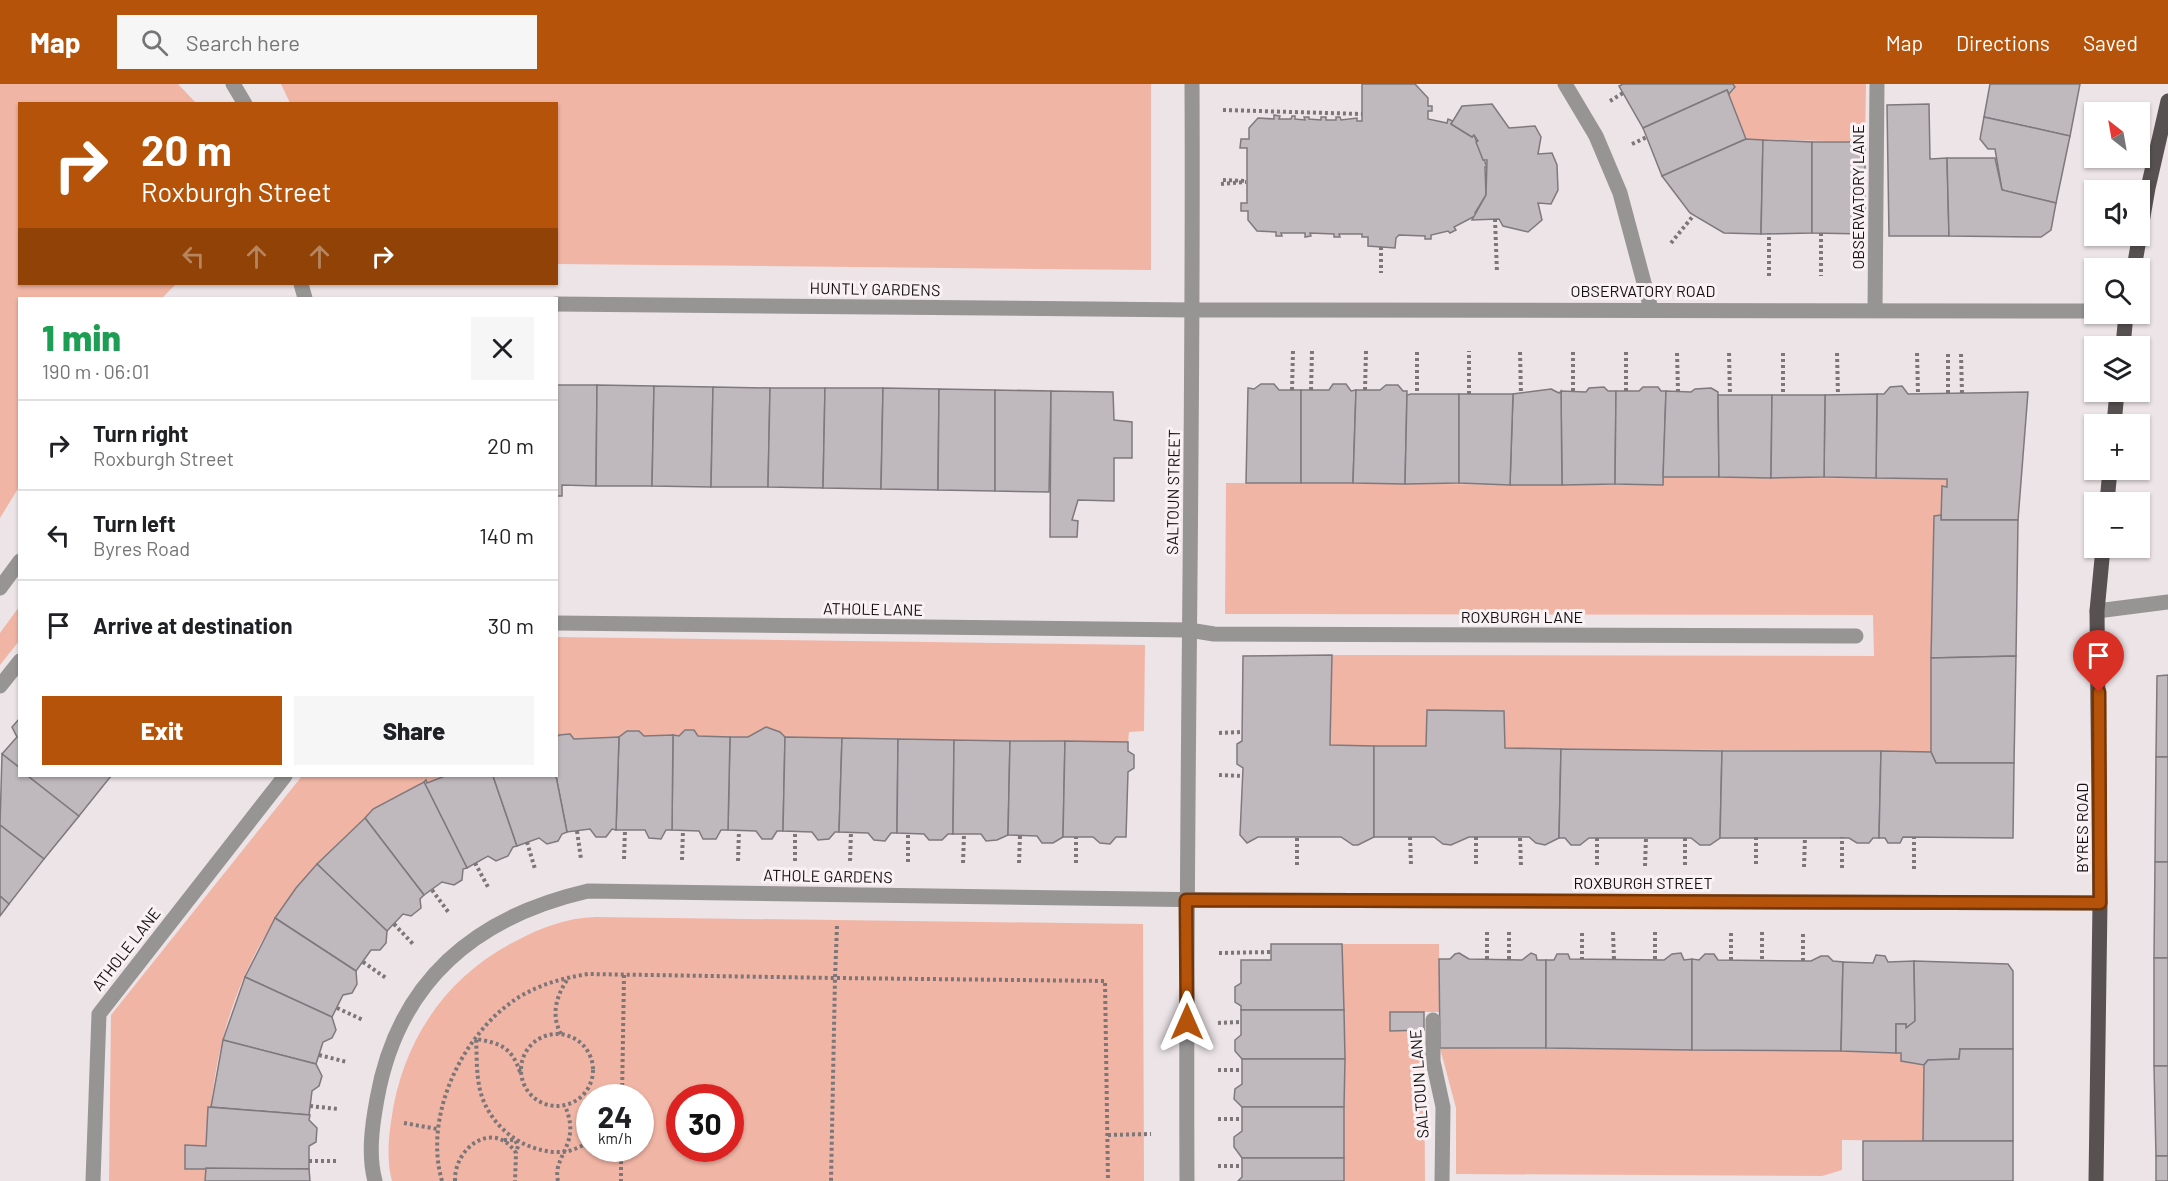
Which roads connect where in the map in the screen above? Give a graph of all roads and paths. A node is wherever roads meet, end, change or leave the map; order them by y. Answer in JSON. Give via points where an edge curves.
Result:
{"nodes":[{"id":1,"x":233,"y":84,"type":"edge"},
{"id":2,"x":1192,"y":84,"type":"edge"},
{"id":3,"x":1565,"y":84,"type":"edge"},
{"id":4,"x":1877,"y":84,"type":"edge"},
{"id":5,"x":1623,"y":93,"type":"dead end"},
{"id":6,"x":2168,"y":101,"type":"edge"},
{"id":7,"x":245,"y":102,"type":"edge"},
{"id":8,"x":1604,"y":104,"type":"dead end"},
{"id":9,"x":1217,"y":110,"type":"dead end"},
{"id":10,"x":1362,"y":114,"type":"dead end"},
{"id":11,"x":1647,"y":137,"type":"dead end"},
{"id":12,"x":1626,"y":148,"type":"dead end"},
{"id":13,"x":1217,"y":182,"type":"joint"},
{"id":14,"x":1693,"y":216,"type":"dead end"},
{"id":15,"x":1495,"y":219,"type":"dead end"},
{"id":16,"x":1769,"y":233,"type":"dead end"},
{"id":17,"x":1821,"y":234,"type":"dead end"},
{"id":18,"x":1671,"y":243,"type":"dead end"},
{"id":19,"x":1380,"y":247,"type":"dead end"},
{"id":20,"x":2136,"y":258,"type":"edge"},
{"id":21,"x":1381,"y":273,"type":"dead end"},
{"id":22,"x":1497,"y":273,"type":"dead end"},
{"id":23,"x":1769,"y":276,"type":"dead end"},
{"id":24,"x":1821,"y":276,"type":"dead end"},
{"id":25,"x":558,"y":304,"type":"edge"},
{"id":26,"x":1651,"y":309,"type":"junction"},
{"id":27,"x":1193,"y":310,"type":"junction"},
{"id":28,"x":1875,"y":310,"type":"junction"},
{"id":29,"x":2084,"y":310,"type":"edge"},
{"id":30,"x":1293,"y":351,"type":"dead end"},
{"id":31,"x":1312,"y":351,"type":"dead end"},
{"id":32,"x":1366,"y":351,"type":"dead end"},
{"id":33,"x":1469,"y":351,"type":"dead end"},
{"id":34,"x":1417,"y":352,"type":"dead end"},
{"id":35,"x":1520,"y":352,"type":"dead end"},
{"id":36,"x":1573,"y":352,"type":"dead end"},
{"id":37,"x":1626,"y":352,"type":"dead end"},
{"id":38,"x":1677,"y":353,"type":"dead end"},
{"id":39,"x":1728,"y":353,"type":"dead end"},
{"id":40,"x":1783,"y":353,"type":"dead end"},
{"id":41,"x":1837,"y":353,"type":"dead end"},
{"id":42,"x":1917,"y":353,"type":"dead end"},
{"id":43,"x":1948,"y":354,"type":"dead end"},
{"id":44,"x":1961,"y":354,"type":"dead end"},
{"id":45,"x":1292,"y":390,"type":"dead end"},
{"id":46,"x":1311,"y":390,"type":"dead end"},
{"id":47,"x":1365,"y":390,"type":"dead end"},
{"id":48,"x":1573,"y":391,"type":"dead end"},
{"id":49,"x":1626,"y":391,"type":"dead end"},
{"id":50,"x":1678,"y":391,"type":"dead end"},
{"id":51,"x":1918,"y":393,"type":"dead end"},
{"id":52,"x":1948,"y":393,"type":"dead end"},
{"id":53,"x":1962,"y":393,"type":"dead end"},
{"id":54,"x":1418,"y":394,"type":"dead end"},
{"id":55,"x":1469,"y":394,"type":"dead end"},
{"id":56,"x":1521,"y":394,"type":"dead end"},
{"id":57,"x":1730,"y":395,"type":"dead end"},
{"id":58,"x":1784,"y":395,"type":"dead end"},
{"id":59,"x":1838,"y":395,"type":"dead end"},
{"id":60,"x":2102,"y":558,"type":"edge"},
{"id":61,"x":18,"y":564,"type":"edge"},
{"id":62,"x":0,"y":588,"type":"edge"},
{"id":63,"x":2168,"y":602,"type":"edge"},
{"id":64,"x":2097,"y":611,"type":"junction"},
{"id":65,"x":558,"y":623,"type":"edge"},
{"id":66,"x":1189,"y":630,"type":"junction"},
{"id":67,"x":1856,"y":636,"type":"dead end"},
{"id":68,"x":18,"y":664,"type":"edge"},
{"id":69,"x":0,"y":686,"type":"edge"},
{"id":70,"x":1242,"y":732,"type":"dead end"},
{"id":71,"x":1215,"y":733,"type":"dead end"},
{"id":72,"x":1215,"y":775,"type":"dead end"},
{"id":73,"x":1243,"y":776,"type":"dead end"},
{"id":74,"x":284,"y":777,"type":"edge"},
{"id":75,"x":625,"y":830,"type":"dead end"},
{"id":76,"x":683,"y":830,"type":"dead end"},
{"id":77,"x":739,"y":830,"type":"dead end"},
{"id":78,"x":577,"y":831,"type":"dead end"},
{"id":79,"x":795,"y":831,"type":"dead end"},
{"id":80,"x":851,"y":832,"type":"dead end"},
{"id":81,"x":908,"y":834,"type":"dead end"},
{"id":82,"x":964,"y":834,"type":"dead end"},
{"id":83,"x":1020,"y":835,"type":"dead end"},
{"id":84,"x":1076,"y":837,"type":"dead end"},
{"id":85,"x":1297,"y":837,"type":"dead end"},
{"id":86,"x":1410,"y":837,"type":"dead end"},
{"id":87,"x":1476,"y":837,"type":"dead end"},
{"id":88,"x":1756,"y":837,"type":"dead end"},
{"id":89,"x":1805,"y":837,"type":"dead end"},
{"id":90,"x":1842,"y":837,"type":"dead end"},
{"id":91,"x":1914,"y":837,"type":"dead end"},
{"id":92,"x":1520,"y":838,"type":"dead end"},
{"id":93,"x":1597,"y":838,"type":"dead end"},
{"id":94,"x":1646,"y":838,"type":"dead end"},
{"id":95,"x":1685,"y":838,"type":"dead end"},
{"id":96,"x":527,"y":842,"type":"dead end"},
{"id":97,"x":581,"y":859,"type":"dead end"},
{"id":98,"x":624,"y":859,"type":"dead end"},
{"id":99,"x":682,"y":860,"type":"dead end"},
{"id":100,"x":738,"y":861,"type":"dead end"},
{"id":101,"x":795,"y":861,"type":"dead end"},
{"id":102,"x":850,"y":861,"type":"dead end"},
{"id":103,"x":908,"y":862,"type":"dead end"},
{"id":104,"x":475,"y":863,"type":"dead end"},
{"id":105,"x":963,"y":863,"type":"dead end"},
{"id":106,"x":1019,"y":863,"type":"dead end"},
{"id":107,"x":1076,"y":863,"type":"dead end"},
{"id":108,"x":1297,"y":865,"type":"dead end"},
{"id":109,"x":1411,"y":865,"type":"dead end"},
{"id":110,"x":1476,"y":865,"type":"dead end"},
{"id":111,"x":1521,"y":866,"type":"dead end"},
{"id":112,"x":1597,"y":866,"type":"dead end"},
{"id":113,"x":1645,"y":866,"type":"dead end"},
{"id":114,"x":1685,"y":866,"type":"dead end"},
{"id":115,"x":1756,"y":867,"type":"dead end"},
{"id":116,"x":1804,"y":867,"type":"dead end"},
{"id":117,"x":535,"y":868,"type":"dead end"},
{"id":118,"x":1842,"y":868,"type":"dead end"},
{"id":119,"x":1914,"y":869,"type":"dead end"},
{"id":120,"x":488,"y":887,"type":"dead end"},
{"id":121,"x":432,"y":890,"type":"dead end"},
{"id":122,"x":1186,"y":900,"type":"junction"},
{"id":123,"x":2100,"y":903,"type":"junction"},
{"id":124,"x":449,"y":913,"type":"dead end"},
{"id":125,"x":837,"y":921,"type":"dead end"},
{"id":126,"x":393,"y":924,"type":"dead end"},
{"id":127,"x":1487,"y":932,"type":"dead end"},
{"id":128,"x":1509,"y":932,"type":"dead end"},
{"id":129,"x":1581,"y":932,"type":"dead end"},
{"id":130,"x":1613,"y":932,"type":"dead end"},
{"id":131,"x":1655,"y":932,"type":"dead end"},
{"id":132,"x":1731,"y":932,"type":"dead end"},
{"id":133,"x":1762,"y":932,"type":"dead end"},
{"id":134,"x":1803,"y":932,"type":"dead end"},
{"id":135,"x":413,"y":944,"type":"dead end"},
{"id":136,"x":1215,"y":952,"type":"dead end"},
{"id":137,"x":1271,"y":952,"type":"dead end"},
{"id":138,"x":1487,"y":959,"type":"dead end"},
{"id":139,"x":1582,"y":959,"type":"dead end"},
{"id":140,"x":1509,"y":960,"type":"dead end"},
{"id":141,"x":1614,"y":960,"type":"dead end"},
{"id":142,"x":1655,"y":960,"type":"dead end"},
{"id":143,"x":1731,"y":960,"type":"dead end"},
{"id":144,"x":1762,"y":960,"type":"dead end"},
{"id":145,"x":1803,"y":961,"type":"dead end"},
{"id":146,"x":363,"y":962,"type":"dead end"},
{"id":147,"x":624,"y":975,"type":"junction"},
{"id":148,"x":569,"y":977,"type":"junction"},
{"id":149,"x":386,"y":978,"type":"dead end"},
{"id":150,"x":835,"y":978,"type":"junction"},
{"id":151,"x":337,"y":1008,"type":"dead end"},
{"id":152,"x":363,"y":1020,"type":"dead end"},
{"id":153,"x":1433,"y":1020,"type":"dead end"},
{"id":154,"x":1241,"y":1022,"type":"dead end"},
{"id":155,"x":1215,"y":1023,"type":"dead end"},
{"id":156,"x":561,"y":1034,"type":"junction"},
{"id":157,"x":476,"y":1039,"type":"junction"},
{"id":158,"x":319,"y":1055,"type":"dead end"},
{"id":159,"x":347,"y":1062,"type":"dead end"},
{"id":160,"x":1214,"y":1070,"type":"dead end"},
{"id":161,"x":1242,"y":1070,"type":"dead end"},
{"id":162,"x":520,"y":1072,"type":"junction"},
{"id":163,"x":622,"y":1084,"type":"edge"},
{"id":164,"x":310,"y":1106,"type":"dead end"},
{"id":165,"x":565,"y":1106,"type":"junction"},
{"id":166,"x":338,"y":1109,"type":"dead end"},
{"id":167,"x":1215,"y":1119,"type":"dead end"},
{"id":168,"x":1242,"y":1119,"type":"dead end"},
{"id":169,"x":403,"y":1123,"type":"dead end"},
{"id":170,"x":437,"y":1129,"type":"junction"},
{"id":171,"x":1151,"y":1134,"type":"dead end"},
{"id":172,"x":1108,"y":1135,"type":"junction"},
{"id":173,"x":497,"y":1139,"type":"junction"},
{"id":174,"x":515,"y":1140,"type":"junction"},
{"id":175,"x":576,"y":1148,"type":"edge"},
{"id":176,"x":566,"y":1152,"type":"junction"},
{"id":177,"x":516,"y":1153,"type":"junction"},
{"id":178,"x":309,"y":1161,"type":"dead end"},
{"id":179,"x":336,"y":1161,"type":"dead end"},
{"id":180,"x":621,"y":1162,"type":"edge"},
{"id":181,"x":1214,"y":1166,"type":"dead end"},
{"id":182,"x":1242,"y":1166,"type":"dead end"},
{"id":183,"x":93,"y":1181,"type":"edge"},
{"id":184,"x":375,"y":1181,"type":"edge"},
{"id":185,"x":442,"y":1181,"type":"edge"},
{"id":186,"x":455,"y":1181,"type":"edge"},
{"id":187,"x":516,"y":1181,"type":"edge"},
{"id":188,"x":558,"y":1181,"type":"edge"},
{"id":189,"x":621,"y":1181,"type":"edge"},
{"id":190,"x":831,"y":1181,"type":"edge"},
{"id":191,"x":1108,"y":1181,"type":"edge"},
{"id":192,"x":1187,"y":1181,"type":"edge"},
{"id":193,"x":1442,"y":1181,"type":"edge"},
{"id":194,"x":2096,"y":1181,"type":"edge"}],
"edges":[{"from":1,"to":7,"type":"street"},
{"from":2,"to":27,"type":"street","name":"SALTOUN STREET"},
{"from":3,"to":26,"type":"street","via":[[1596,136],[1620,193]]},
{"from":4,"to":28,"type":"street","name":"OBSERVATORY LANE"},
{"from":5,"to":8,"type":"path"},
{"from":6,"to":20,"type":"main road"},
{"from":9,"to":10,"type":"path"},
{"from":11,"to":12,"type":"path"},
{"from":13,"to":13,"type":"path","via":[[1247,181]]},
{"from":14,"to":18,"type":"path"},
{"from":15,"to":22,"type":"path"},
{"from":16,"to":23,"type":"path"},
{"from":17,"to":24,"type":"path"},
{"from":19,"to":21,"type":"path"},
{"from":25,"to":27,"type":"street","name":"HUNTLY GARDENS"},
{"from":26,"to":27,"type":"street","name":"OBSERVATORY ROAD"},
{"from":26,"to":28,"type":"street","name":"OBSERVATORY ROAD"},
{"from":27,"to":66,"type":"street","name":"SALTOUN STREET"},
{"from":28,"to":29,"type":"street","name":"OBSERVATORY ROAD"},
{"from":30,"to":45,"type":"path"},
{"from":31,"to":46,"type":"path"},
{"from":32,"to":47,"type":"path"},
{"from":33,"to":55,"type":"path"},
{"from":34,"to":54,"type":"path"},
{"from":35,"to":56,"type":"path"},
{"from":36,"to":48,"type":"path"},
{"from":37,"to":49,"type":"path"},
{"from":38,"to":50,"type":"path"},
{"from":39,"to":57,"type":"path"},
{"from":40,"to":58,"type":"path"},
{"from":41,"to":59,"type":"path"},
{"from":42,"to":51,"type":"path"},
{"from":43,"to":52,"type":"path"},
{"from":44,"to":53,"type":"path"},
{"from":60,"to":64,"type":"main road","name":"BYRES ROAD"},
{"from":61,"to":62,"type":"street"},
{"from":63,"to":64,"type":"street"},
{"from":64,"to":123,"type":"main road","name":"BYRES ROAD"},
{"from":65,"to":66,"type":"street","name":"ATHOLE LANE"},
{"from":66,"to":67,"type":"street","name":"ROXBURGH LANE","via":[[1226,634]]},
{"from":66,"to":122,"type":"street","name":"SALTOUN STREET"},
{"from":68,"to":69,"type":"street"},
{"from":70,"to":71,"type":"path"},
{"from":72,"to":73,"type":"path"},
{"from":74,"to":183,"type":"street","name":"ATHOLE LANE","via":[[99,1014]]},
{"from":75,"to":98,"type":"path"},
{"from":76,"to":99,"type":"path"},
{"from":77,"to":100,"type":"path"},
{"from":78,"to":97,"type":"path"},
{"from":79,"to":101,"type":"path"},
{"from":80,"to":102,"type":"path"},
{"from":81,"to":103,"type":"path"},
{"from":82,"to":105,"type":"path"},
{"from":83,"to":106,"type":"path"},
{"from":84,"to":107,"type":"path"},
{"from":85,"to":108,"type":"path"},
{"from":86,"to":109,"type":"path"},
{"from":87,"to":110,"type":"path"},
{"from":88,"to":115,"type":"path"},
{"from":89,"to":116,"type":"path"},
{"from":90,"to":118,"type":"path"},
{"from":91,"to":119,"type":"path"},
{"from":92,"to":111,"type":"path"},
{"from":93,"to":112,"type":"path"},
{"from":94,"to":113,"type":"path"},
{"from":95,"to":114,"type":"path"},
{"from":96,"to":117,"type":"path"},
{"from":104,"to":120,"type":"path"},
{"from":121,"to":124,"type":"path"},
{"from":122,"to":123,"type":"street","name":"ROXBURGH STREET"},
{"from":122,"to":184,"type":"street","name":"ATHOLE GARDENS","via":[[588,891],[540,904],[511,916],[461,947],[433,977],[403,1022],[380,1084],[374,1118]]},
{"from":122,"to":192,"type":"street"},
{"from":123,"to":194,"type":"main road","name":"BYRES ROAD"},
{"from":125,"to":150,"type":"path"},
{"from":126,"to":135,"type":"path"},
{"from":127,"to":138,"type":"path"},
{"from":128,"to":140,"type":"path"},
{"from":129,"to":139,"type":"path"},
{"from":130,"to":141,"type":"path"},
{"from":131,"to":142,"type":"path"},
{"from":132,"to":143,"type":"path"},
{"from":133,"to":144,"type":"path"},
{"from":134,"to":145,"type":"path"},
{"from":136,"to":137,"type":"path"},
{"from":146,"to":149,"type":"path"},
{"from":147,"to":148,"type":"path"},
{"from":147,"to":150,"type":"path"},
{"from":147,"to":163,"type":"path"},
{"from":148,"to":156,"type":"path","via":[[556,1006]]},
{"from":148,"to":157,"type":"path","via":[[517,998]]},
{"from":150,"to":172,"type":"path","via":[[1105,981]]},
{"from":150,"to":190,"type":"path"},
{"from":151,"to":152,"type":"path"},
{"from":153,"to":193,"type":"street","name":"SALTOUN LANE","via":[[1433,1062],[1443,1107]]},
{"from":154,"to":155,"type":"path"},
{"from":156,"to":162,"type":"path","via":[[547,1035],[527,1048]]},
{"from":156,"to":165,"type":"path","via":[[571,1036],[588,1051],[593,1074],[583,1095]]},
{"from":157,"to":162,"type":"path","via":[[507,1048]]},
{"from":157,"to":170,"type":"path","via":[[454,1075]]},
{"from":157,"to":174,"type":"path","via":[[483,1099],[497,1122]]},
{"from":158,"to":159,"type":"path"},
{"from":160,"to":161,"type":"path"},
{"from":162,"to":165,"type":"path","via":[[522,1084],[538,1102],[550,1107]]},
{"from":164,"to":166,"type":"path"},
{"from":165,"to":176,"type":"path","via":[[570,1121]]},
{"from":167,"to":168,"type":"path"},
{"from":169,"to":170,"type":"path"},
{"from":170,"to":185,"type":"path","via":[[435,1152]]},
{"from":171,"to":172,"type":"path"},
{"from":172,"to":191,"type":"path"},
{"from":173,"to":174,"type":"path"},
{"from":173,"to":177,"type":"path"},
{"from":173,"to":186,"type":"path","via":[[467,1146],[458,1158]]},
{"from":174,"to":176,"type":"path","via":[[543,1151]]},
{"from":174,"to":177,"type":"path"},
{"from":175,"to":176,"type":"path"},
{"from":176,"to":188,"type":"path","via":[[558,1166]]},
{"from":177,"to":187,"type":"path"},
{"from":178,"to":179,"type":"path"},
{"from":180,"to":189,"type":"path"},
{"from":181,"to":182,"type":"path"}]}
